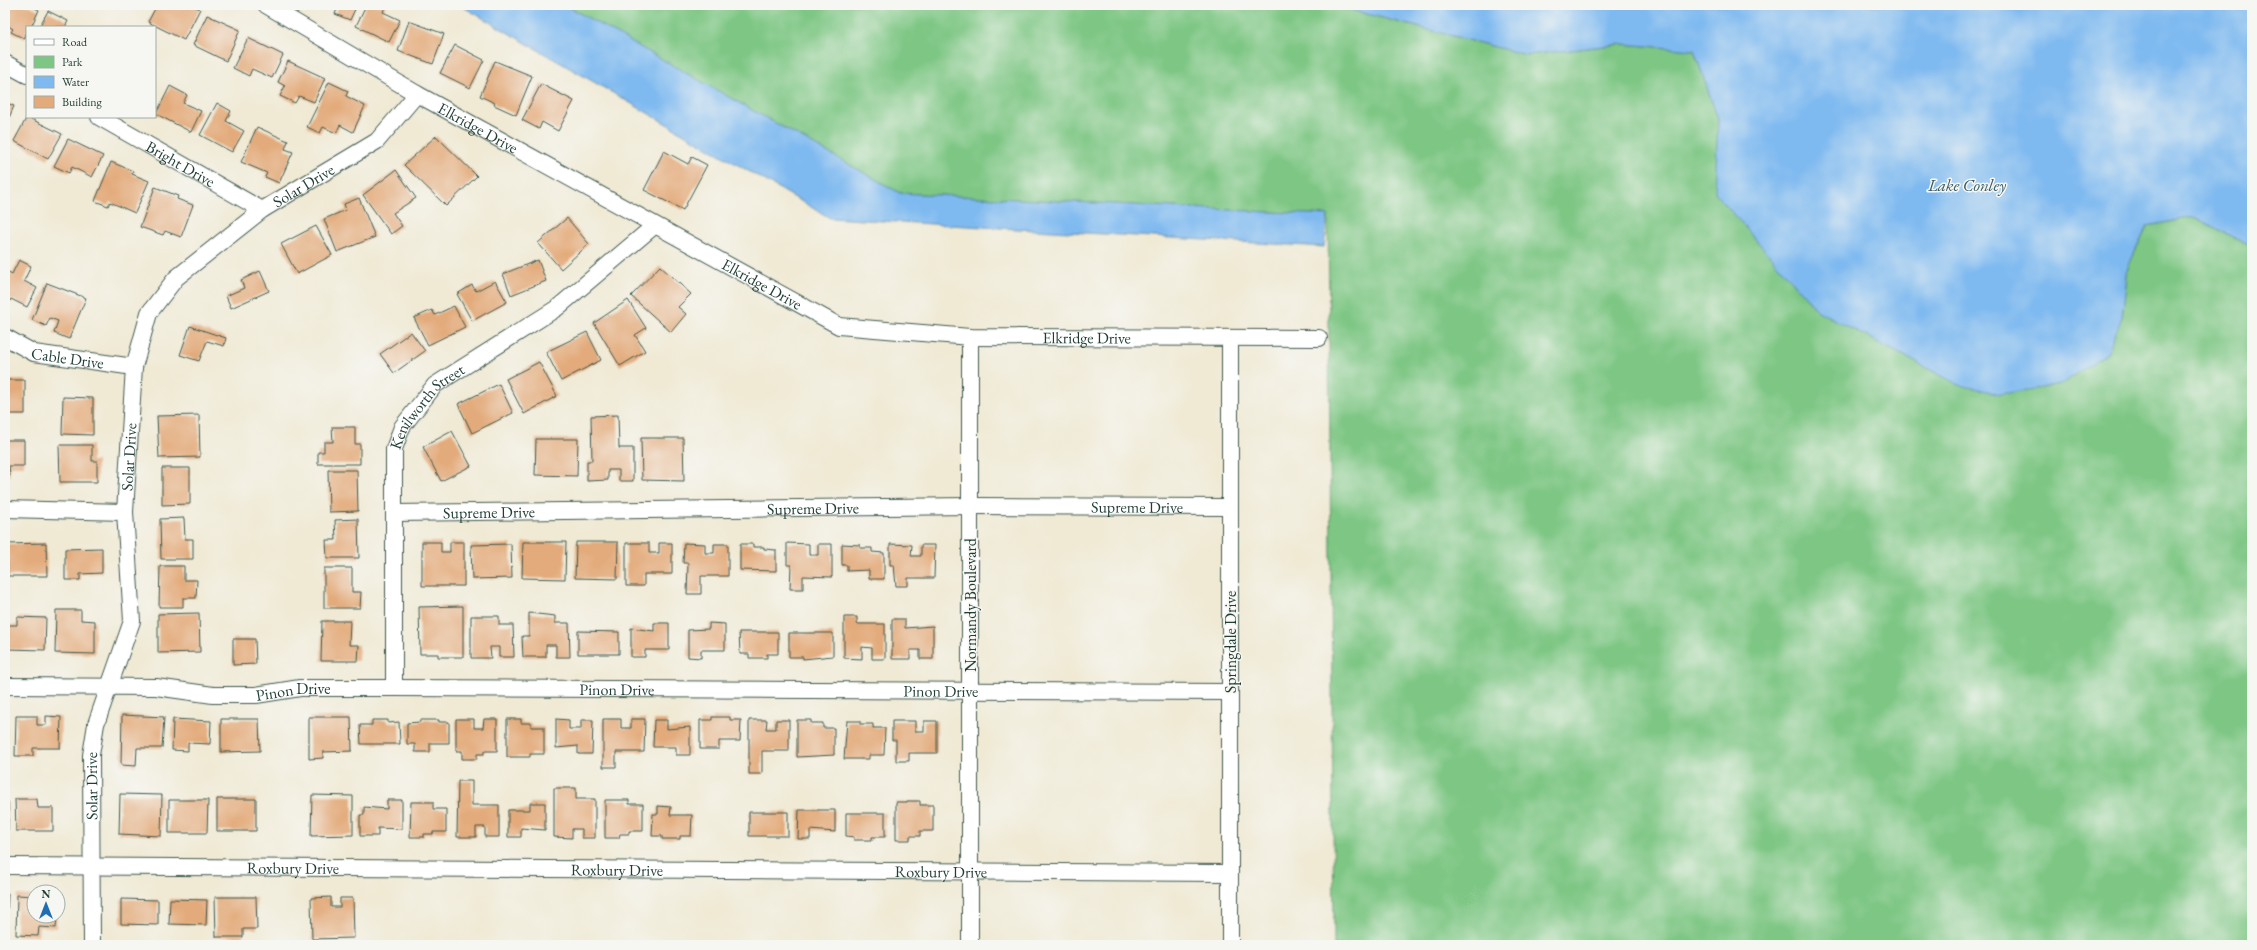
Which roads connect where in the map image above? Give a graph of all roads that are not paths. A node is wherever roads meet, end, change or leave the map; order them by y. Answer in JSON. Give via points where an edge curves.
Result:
{"nodes":[{"id":1,"x":266,"y":5,"type":"edge"},
{"id":2,"x":5,"y":63,"type":"edge"},
{"id":3,"x":26,"y":74,"type":"edge"},
{"id":4,"x":417,"y":94,"type":"junction"},
{"id":5,"x":101,"y":118,"type":"edge"},
{"id":6,"x":262,"y":210,"type":"junction"},
{"id":7,"x":654,"y":226,"type":"junction"},
{"id":8,"x":5,"y":336,"type":"edge"},
{"id":9,"x":970,"y":337,"type":"junction"},
{"id":10,"x":1230,"y":338,"type":"junction"},
{"id":11,"x":1319,"y":338,"type":"dead end"},
{"id":12,"x":134,"y":367,"type":"junction"},
{"id":13,"x":971,"y":506,"type":"junction"},
{"id":14,"x":1230,"y":507,"type":"junction"},
{"id":15,"x":5,"y":509,"type":"edge"},
{"id":16,"x":125,"y":512,"type":"junction"},
{"id":17,"x":395,"y":513,"type":"junction"},
{"id":18,"x":5,"y":686,"type":"edge"},
{"id":19,"x":110,"y":687,"type":"junction"},
{"id":20,"x":394,"y":688,"type":"junction"},
{"id":21,"x":970,"y":691,"type":"junction"},
{"id":22,"x":1229,"y":692,"type":"junction"},
{"id":23,"x":5,"y":866,"type":"edge"},
{"id":24,"x":91,"y":867,"type":"junction"},
{"id":25,"x":971,"y":872,"type":"junction"},
{"id":26,"x":1230,"y":873,"type":"junction"},
{"id":27,"x":92,"y":945,"type":"edge"},
{"id":28,"x":970,"y":945,"type":"edge"},
{"id":29,"x":1230,"y":945,"type":"edge"}],
"edges":[{"from":1,"to":4,"type":"street","name":"Elkridge Drive"},
{"from":2,"to":3,"type":"street"},
{"from":4,"to":6,"type":"street","name":"Solar Drive","via":[[377,141]]},
{"from":4,"to":7,"type":"street","name":"Elkridge Drive"},
{"from":5,"to":6,"type":"street","name":"Bright Drive"},
{"from":6,"to":12,"type":"street","name":"Solar Drive","via":[[176,278],[149,313]]},
{"from":7,"to":9,"type":"street","name":"Elkridge Drive","via":[[839,326]]},
{"from":7,"to":17,"type":"street","name":"Kenilworth Street","via":[[557,308],[435,385],[402,426],[394,449]]},
{"from":8,"to":12,"type":"street","name":"Cable Drive","via":[[34,353]]},
{"from":9,"to":10,"type":"street","name":"Elkridge Drive"},
{"from":9,"to":13,"type":"street","name":"Normandy Boulevard"},
{"from":10,"to":11,"type":"street","name":"Elkridge Drive"},
{"from":10,"to":14,"type":"street","name":"Springdale Drive"},
{"from":12,"to":16,"type":"street","name":"Solar Drive"},
{"from":13,"to":14,"type":"street","name":"Supreme Drive"},
{"from":13,"to":17,"type":"street","name":"Supreme Drive"},
{"from":13,"to":21,"type":"street","name":"Normandy Boulevard"},
{"from":14,"to":22,"type":"street","name":"Springdale Drive"},
{"from":15,"to":16,"type":"street"},
{"from":16,"to":19,"type":"street","name":"Solar Drive","via":[[132,621]]},
{"from":17,"to":20,"type":"street","name":"Kenilworth Street"},
{"from":18,"to":19,"type":"street","name":"Pinon Drive"},
{"from":19,"to":20,"type":"street","name":"Pinon Drive","via":[[156,687],[212,695],[256,695],[300,688]]},
{"from":19,"to":24,"type":"street","name":"Solar Drive","via":[[96,724],[91,755]]},
{"from":20,"to":21,"type":"street","name":"Pinon Drive"},
{"from":21,"to":22,"type":"street","name":"Pinon Drive"},
{"from":21,"to":25,"type":"street","name":"Normandy Boulevard"},
{"from":22,"to":26,"type":"street","name":"Springdale Drive"},
{"from":23,"to":24,"type":"street","name":"Roxbury Drive"},
{"from":24,"to":25,"type":"street","name":"Roxbury Drive"},
{"from":24,"to":27,"type":"street","name":"Solar Drive"},
{"from":25,"to":26,"type":"street","name":"Roxbury Drive"},
{"from":25,"to":28,"type":"street","name":"Normandy Boulevard"},
{"from":26,"to":29,"type":"street","name":"Springdale Drive"}]}
